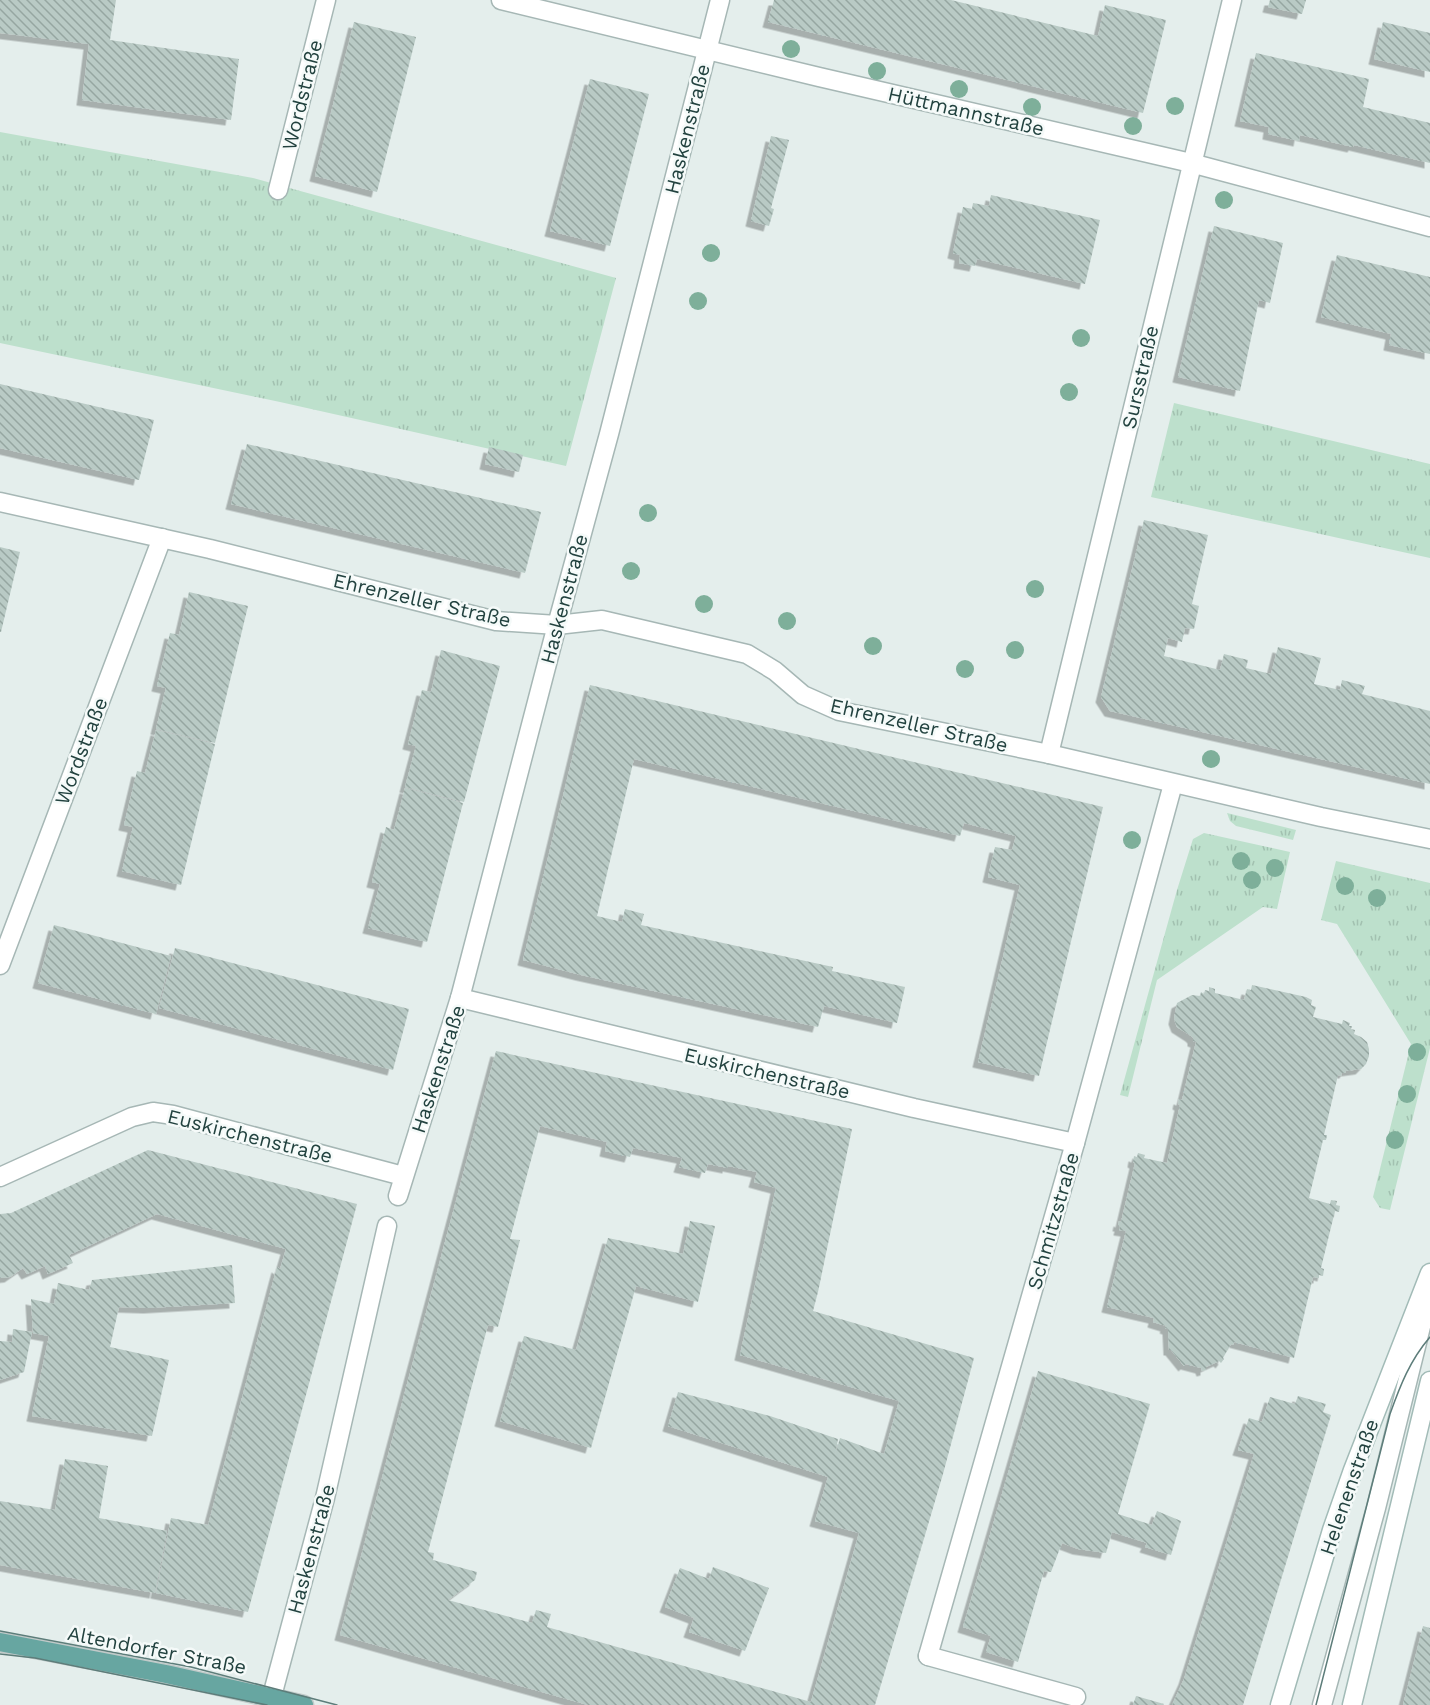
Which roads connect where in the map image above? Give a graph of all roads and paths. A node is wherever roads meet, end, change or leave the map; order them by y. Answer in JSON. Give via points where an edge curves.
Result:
{"nodes":[{"id":1,"x":326,"y":0,"type":"edge"},
{"id":2,"x":501,"y":0,"type":"edge"},
{"id":3,"x":720,"y":0,"type":"edge"},
{"id":4,"x":1232,"y":0,"type":"edge"},
{"id":5,"x":707,"y":49,"type":"junction"},
{"id":6,"x":1191,"y":163,"type":"junction"},
{"id":7,"x":278,"y":190,"type":"dead end"},
{"id":8,"x":1430,"y":227,"type":"edge"},
{"id":9,"x":0,"y":502,"type":"edge"},
{"id":10,"x":162,"y":538,"type":"junction"},
{"id":11,"x":556,"y":624,"type":"junction"},
{"id":12,"x":1049,"y":754,"type":"junction"},
{"id":13,"x":1173,"y":784,"type":"junction"},
{"id":14,"x":1430,"y":839,"type":"edge"},
{"id":15,"x":0,"y":964,"type":"edge"},
{"id":16,"x":460,"y":998,"type":"junction"},
{"id":17,"x":1075,"y":1143,"type":"junction"},
{"id":18,"x":403,"y":1176,"type":"junction"},
{"id":19,"x":0,"y":1177,"type":"edge"},
{"id":20,"x":398,"y":1196,"type":"dead end"},
{"id":21,"x":387,"y":1226,"type":"dead end"},
{"id":22,"x":1430,"y":1273,"type":"edge"},
{"id":23,"x":1430,"y":1289,"type":"edge"},
{"id":24,"x":1430,"y":1381,"type":"edge"},
{"id":25,"x":0,"y":1642,"type":"edge"},
{"id":26,"x":272,"y":1696,"type":"junction"},
{"id":27,"x":1076,"y":1697,"type":"dead end"},
{"id":28,"x":304,"y":1705,"type":"edge"},
{"id":29,"x":1280,"y":1705,"type":"edge"},
{"id":30,"x":1322,"y":1705,"type":"edge"},
{"id":31,"x":1352,"y":1705,"type":"edge"}],
"edges":[{"from":1,"to":7,"type":"street","name":"Wordstraße"},
{"from":2,"to":5,"type":"street","name":"Hüttmannstraße"},
{"from":3,"to":5,"type":"street","name":"Haskenstraße"},
{"from":4,"to":6,"type":"street","name":"Sursstraße"},
{"from":5,"to":6,"type":"street","name":"Hüttmannstraße"},
{"from":5,"to":11,"type":"street","name":"Haskenstraße","via":[[612,423]]},
{"from":6,"to":8,"type":"street","name":"Hüttmannstraße"},
{"from":6,"to":12,"type":"street","name":"Sursstraße"},
{"from":9,"to":10,"type":"street","name":"Ehrenzeller Straße"},
{"from":10,"to":11,"type":"street","name":"Ehrenzeller Straße","via":[[496,621]]},
{"from":10,"to":15,"type":"street","name":"Wordstraße"},
{"from":11,"to":12,"type":"street","name":"Ehrenzeller Straße","via":[[602,620],[747,654],[803,695],[839,711]]},
{"from":11,"to":16,"type":"street","name":"Haskenstraße"},
{"from":12,"to":13,"type":"street","name":"Ehrenzeller Straße"},
{"from":13,"to":14,"type":"street","name":"Ehrenzeller Straße"},
{"from":13,"to":17,"type":"street","name":"Schmitzstraße"},
{"from":16,"to":17,"type":"street","name":"Euskirchenstraße"},
{"from":16,"to":18,"type":"street","name":"Haskenstraße"},
{"from":17,"to":27,"type":"street","name":"Schmitzstraße","via":[[928,1656]]},
{"from":18,"to":19,"type":"street","name":"Euskirchenstraße","via":[[153,1112],[132,1117]]},
{"from":18,"to":20,"type":"street","name":"Haskenstraße"},
{"from":21,"to":26,"type":"street","name":"Haskenstraße","via":[[325,1498]]},
{"from":22,"to":29,"type":"street","name":"Helenenstraße","via":[[1349,1480]]},
{"from":23,"to":30,"type":"street"},
{"from":24,"to":31,"type":"street"},
{"from":25,"to":26,"type":"main road","name":"Altendorfer Straße"},
{"from":26,"to":28,"type":"main road","name":"Altendorfer Straße"}]}
